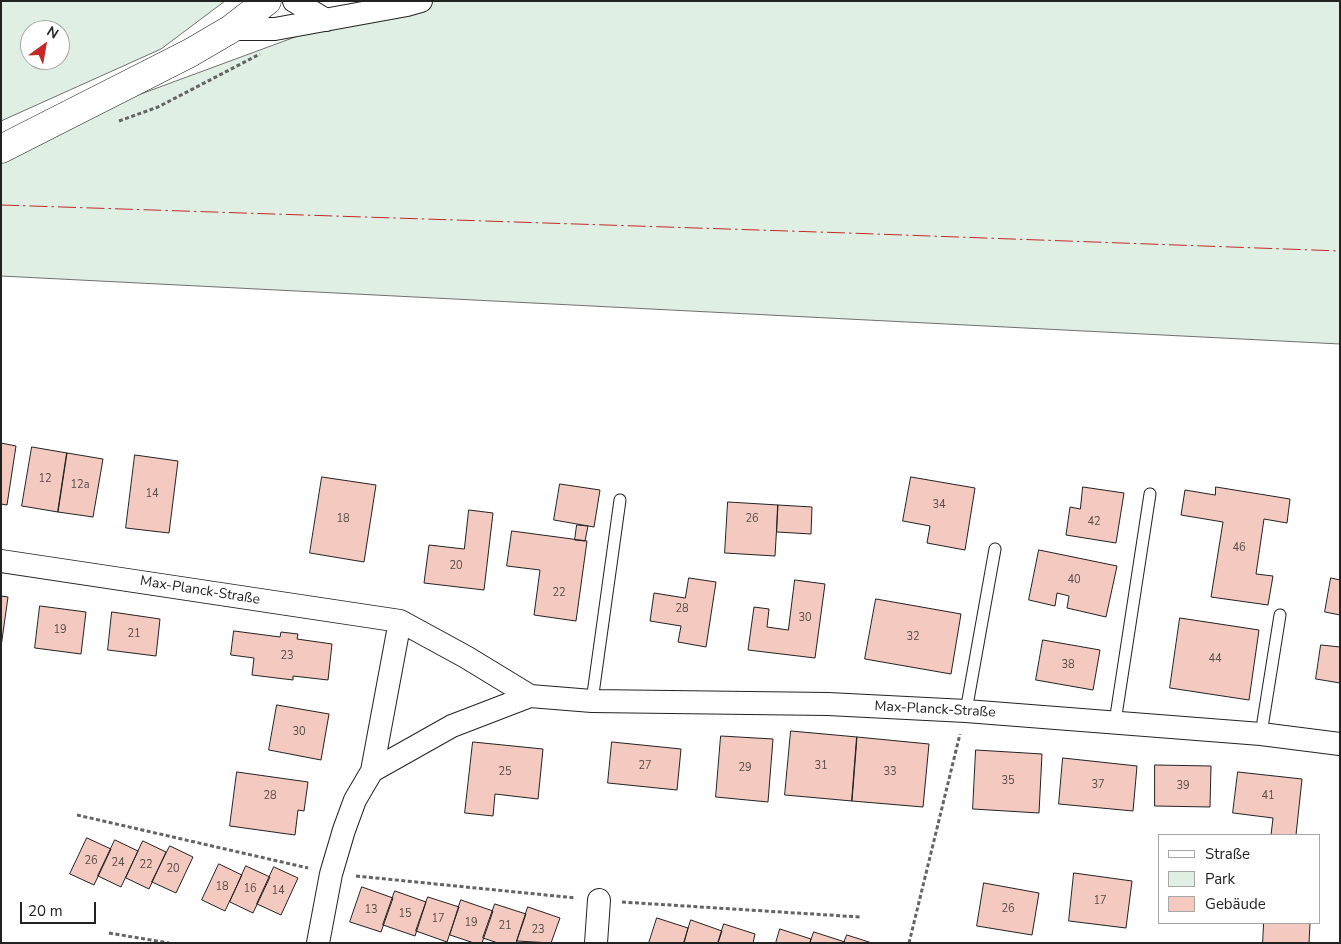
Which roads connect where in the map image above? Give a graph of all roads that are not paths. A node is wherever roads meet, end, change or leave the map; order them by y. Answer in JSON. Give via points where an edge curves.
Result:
{"nodes":[{"id":1,"x":267,"y":1,"type":"edge"},
{"id":2,"x":294,"y":1,"type":"edge"},
{"id":3,"x":420,"y":1,"type":"edge"},
{"id":4,"x":326,"y":20,"type":"junction"},
{"id":5,"x":231,"y":29,"type":"junction"},
{"id":6,"x":1,"y":149,"type":"edge"},
{"id":7,"x":1150,"y":494,"type":"dead end"},
{"id":8,"x":620,"y":500,"type":"dead end"},
{"id":9,"x":995,"y":549,"type":"dead end"},
{"id":10,"x":1,"y":561,"type":"edge"},
{"id":11,"x":1280,"y":615,"type":"dead end"},
{"id":12,"x":400,"y":621,"type":"junction"},
{"id":13,"x":530,"y":696,"type":"junction"},
{"id":14,"x":592,"y":701,"type":"junction"},
{"id":15,"x":966,"y":712,"type":"junction"},
{"id":16,"x":1115,"y":722,"type":"junction"},
{"id":17,"x":1261,"y":734,"type":"junction"},
{"id":18,"x":1340,"y":744,"type":"edge"},
{"id":19,"x":372,"y":771,"type":"junction"},
{"id":20,"x":598,"y":900,"type":"road end"},
{"id":21,"x":318,"y":943,"type":"edge"},
{"id":22,"x":596,"y":943,"type":"edge"}],
"edges":[{"from":1,"to":5,"type":"street"},
{"from":2,"to":4,"type":"street"},
{"from":3,"to":4,"type":"street"},
{"from":4,"to":5,"type":"street","via":[[275,29]]},
{"from":5,"to":6,"type":"street","via":[[143,78]]},
{"from":7,"to":16,"type":"lane"},
{"from":8,"to":14,"type":"lane"},
{"from":9,"to":15,"type":"lane"},
{"from":10,"to":12,"type":"street","name":"Max-Planck-Straße"},
{"from":11,"to":17,"type":"lane"},
{"from":12,"to":13,"type":"street","name":"Max-Planck-Straße"},
{"from":12,"to":19,"type":"street"},
{"from":13,"to":14,"type":"street","name":"Max-Planck-Straße"},
{"from":13,"to":19,"type":"street","name":"Max-Planck-Straße","via":[[452,726]]},
{"from":14,"to":15,"type":"street","name":"Max-Planck-Straße","via":[[828,704]]},
{"from":15,"to":16,"type":"street","name":"Max-Planck-Straße"},
{"from":16,"to":17,"type":"street","name":"Max-Planck-Straße"},
{"from":17,"to":18,"type":"street","name":"Max-Planck-Straße"},
{"from":19,"to":21,"type":"street","via":[[355,800],[344,830],[331,874]]},
{"from":20,"to":22,"type":"street"}]}
